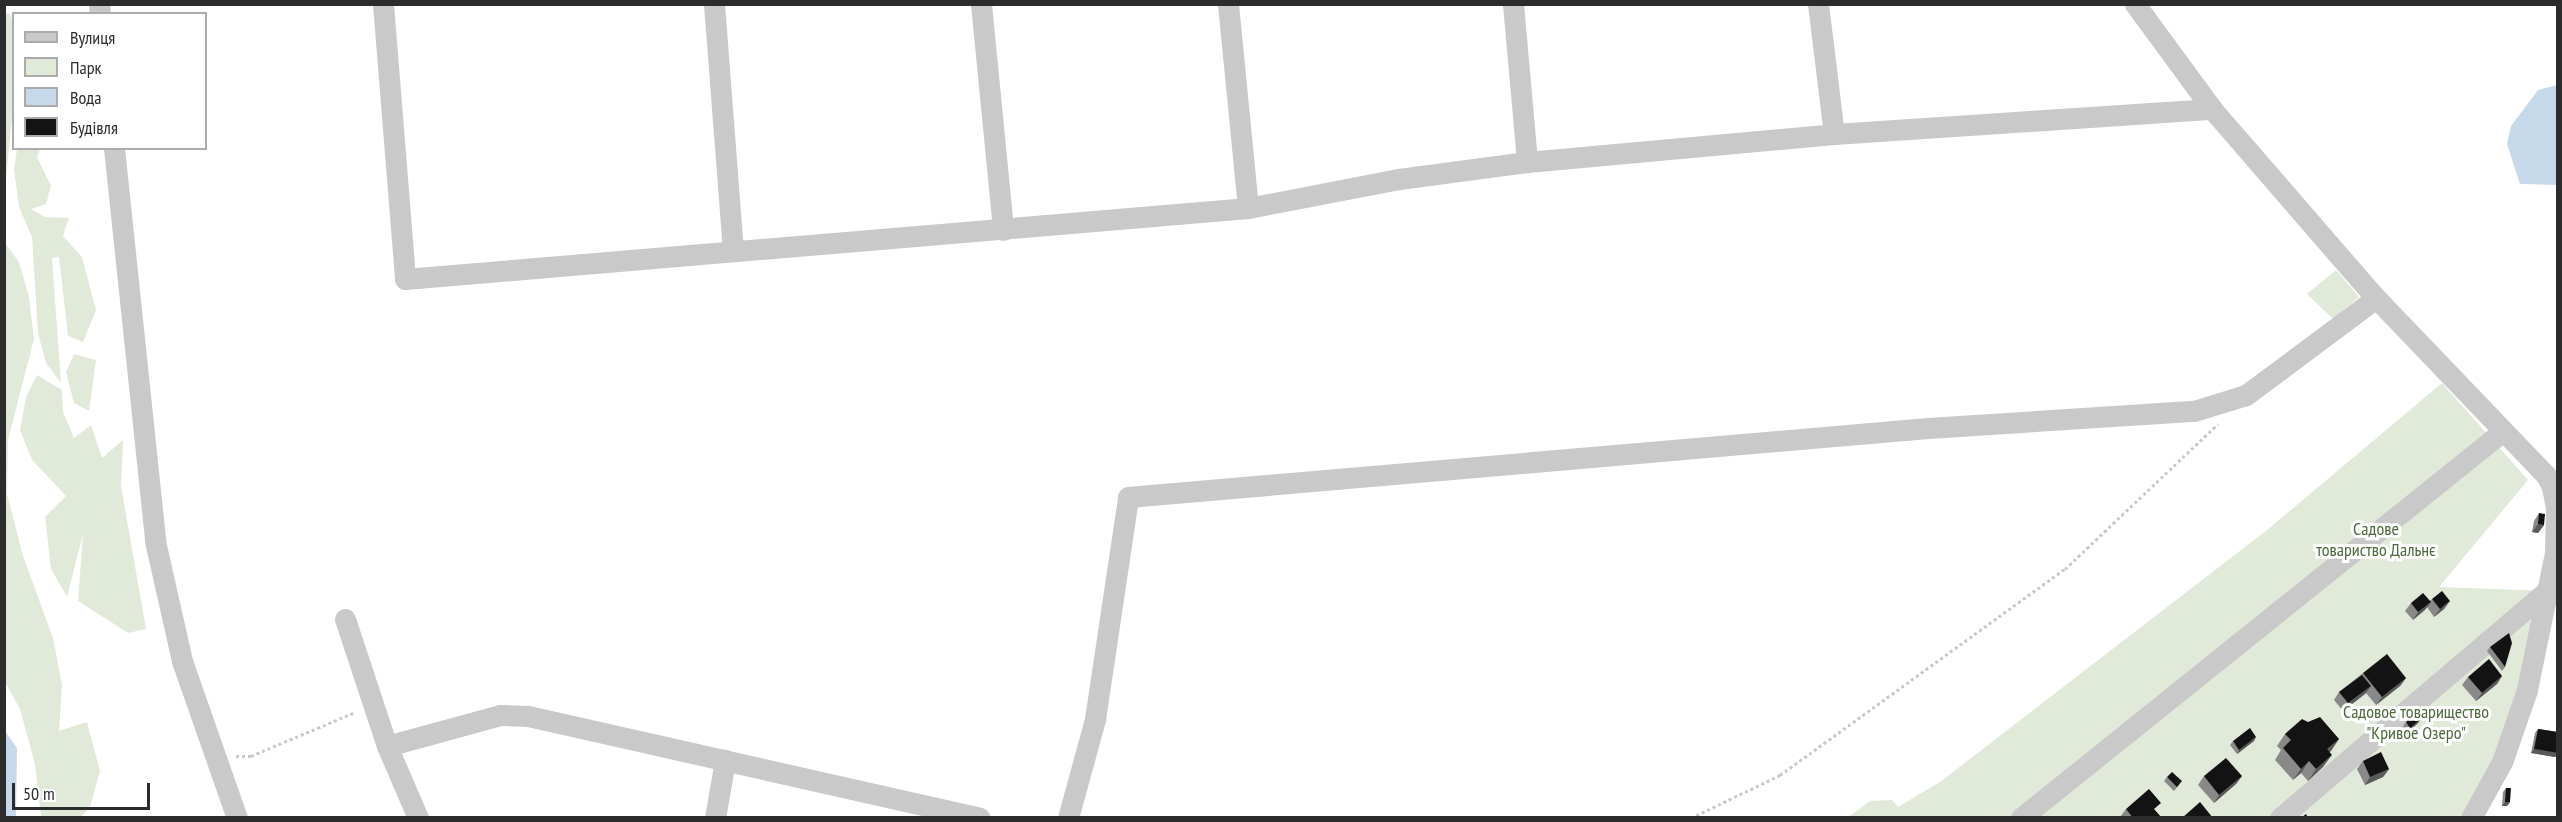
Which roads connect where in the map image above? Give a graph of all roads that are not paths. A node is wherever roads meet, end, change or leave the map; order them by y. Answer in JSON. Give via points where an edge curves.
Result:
{"nodes":[{"id":1,"x":383,"y":4,"type":"edge"},
{"id":2,"x":714,"y":4,"type":"edge"},
{"id":3,"x":981,"y":4,"type":"edge"},
{"id":4,"x":1228,"y":4,"type":"edge"},
{"id":5,"x":1513,"y":4,"type":"edge"},
{"id":6,"x":1818,"y":4,"type":"edge"},
{"id":7,"x":2135,"y":4,"type":"edge"},
{"id":8,"x":2212,"y":109,"type":"junction"},
{"id":9,"x":1834,"y":134,"type":"junction"},
{"id":10,"x":114,"y":150,"type":"edge"},
{"id":11,"x":1527,"y":162,"type":"junction"},
{"id":12,"x":1248,"y":208,"type":"junction"},
{"id":13,"x":1003,"y":230,"type":"junction"},
{"id":14,"x":733,"y":249,"type":"junction"},
{"id":15,"x":2376,"y":298,"type":"junction"},
{"id":16,"x":2503,"y":431,"type":"junction"},
{"id":17,"x":2547,"y":591,"type":"junction"},
{"id":18,"x":345,"y":620,"type":"dead end"},
{"id":19,"x":387,"y":746,"type":"junction"},
{"id":20,"x":725,"y":760,"type":"junction"},
{"id":21,"x":237,"y":818,"type":"edge"},
{"id":22,"x":418,"y":818,"type":"edge"},
{"id":23,"x":716,"y":818,"type":"edge"},
{"id":24,"x":980,"y":818,"type":"edge"},
{"id":25,"x":1068,"y":818,"type":"edge"},
{"id":26,"x":2020,"y":818,"type":"edge"},
{"id":27,"x":2280,"y":818,"type":"edge"},
{"id":28,"x":2471,"y":818,"type":"edge"}],
"edges":[{"from":1,"to":14,"type":"street","via":[[405,279]]},
{"from":2,"to":14,"type":"street"},
{"from":3,"to":13,"type":"street"},
{"from":4,"to":12,"type":"street"},
{"from":5,"to":11,"type":"street"},
{"from":6,"to":9,"type":"street"},
{"from":7,"to":8,"type":"street"},
{"from":8,"to":9,"type":"street"},
{"from":8,"to":15,"type":"street"},
{"from":9,"to":11,"type":"street"},
{"from":10,"to":21,"type":"street","via":[[155,542],[182,661]]},
{"from":11,"to":12,"type":"street","via":[[1399,179]]},
{"from":12,"to":13,"type":"street"},
{"from":13,"to":14,"type":"street"},
{"from":15,"to":16,"type":"street"},
{"from":15,"to":25,"type":"street","via":[[2246,395],[2194,411],[1928,428],[1128,497],[1095,719]]},
{"from":16,"to":17,"type":"street","via":[[2546,475],[2552,487],[2557,529]]},
{"from":16,"to":26,"type":"street"},
{"from":17,"to":27,"type":"street"},
{"from":17,"to":28,"type":"street","via":[[2527,690],[2502,762]]},
{"from":18,"to":19,"type":"street"},
{"from":19,"to":20,"type":"street","via":[[500,715],[528,716]]},
{"from":19,"to":22,"type":"street"},
{"from":20,"to":23,"type":"street"},
{"from":20,"to":24,"type":"street"}]}
